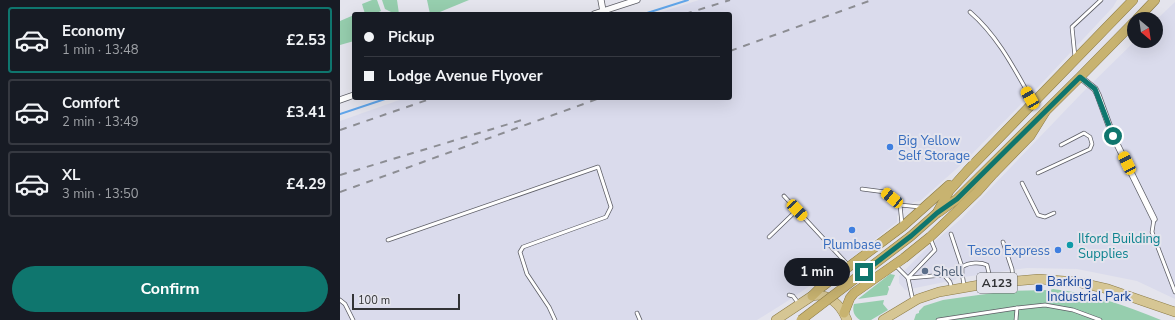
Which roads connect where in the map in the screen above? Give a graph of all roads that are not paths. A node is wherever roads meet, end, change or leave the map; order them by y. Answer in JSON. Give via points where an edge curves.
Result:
{"nodes":[{"id":1,"x":601,"y":0,"type":"edge"},
{"id":2,"x":637,"y":0,"type":"edge"},
{"id":3,"x":1101,"y":0,"type":"edge"},
{"id":4,"x":1133,"y":0,"type":"edge"},
{"id":5,"x":1155,"y":0,"type":"edge"},
{"id":6,"x":603,"y":11,"type":"junction"},
{"id":7,"x":600,"y":12,"type":"edge"},
{"id":8,"x":970,"y":12,"type":"dead end"},
{"id":9,"x":1144,"y":12,"type":"edge"},
{"id":10,"x":1127,"y":29,"type":"edge"},
{"id":11,"x":1075,"y":59,"type":"junction"},
{"id":12,"x":1080,"y":77,"type":"junction"},
{"id":13,"x":352,"y":96,"type":"edge"},
{"id":14,"x":340,"y":100,"type":"edge"},
{"id":15,"x":1033,"y":102,"type":"junction"},
{"id":16,"x":1045,"y":112,"type":"junction"},
{"id":17,"x":1060,"y":144,"type":"dead end"},
{"id":18,"x":987,"y":150,"type":"junction"},
{"id":19,"x":1038,"y":173,"type":"dead end"},
{"id":20,"x":1022,"y":183,"type":"dead end"},
{"id":21,"x":862,"y":189,"type":"dead end"},
{"id":22,"x":784,"y":196,"type":"dead end"},
{"id":23,"x":900,"y":205,"type":"junction"},
{"id":24,"x":925,"y":207,"type":"junction"},
{"id":25,"x":797,"y":210,"type":"junction"},
{"id":26,"x":937,"y":213,"type":"junction"},
{"id":27,"x":1054,"y":213,"type":"dead end"},
{"id":28,"x":1154,"y":219,"type":"joint"},
{"id":29,"x":902,"y":228,"type":"junction"},
{"id":30,"x":950,"y":234,"type":"dead end"},
{"id":31,"x":769,"y":237,"type":"dead end"},
{"id":32,"x":930,"y":237,"type":"junction"},
{"id":33,"x":388,"y":240,"type":"dead end"},
{"id":34,"x":1003,"y":242,"type":"dead end"},
{"id":35,"x":895,"y":264,"type":"junction"},
{"id":36,"x":849,"y":267,"type":"junction"},
{"id":37,"x":962,"y":267,"type":"junction"},
{"id":38,"x":908,"y":278,"type":"junction"},
{"id":39,"x":1013,"y":281,"type":"junction"},
{"id":40,"x":992,"y":284,"type":"junction"},
{"id":41,"x":965,"y":287,"type":"junction"},
{"id":42,"x":952,"y":289,"type":"junction"},
{"id":43,"x":1175,"y":292,"type":"edge"},
{"id":44,"x":789,"y":295,"type":"dead end"},
{"id":45,"x":812,"y":296,"type":"junction"},
{"id":46,"x":340,"y":300,"type":"edge"},
{"id":47,"x":913,"y":302,"type":"junction"},
{"id":48,"x":799,"y":304,"type":"junction"},
{"id":49,"x":1017,"y":308,"type":"junction"},
{"id":50,"x":1175,"y":311,"type":"edge"},
{"id":51,"x":637,"y":313,"type":"dead end"},
{"id":52,"x":847,"y":318,"type":"edge"},
{"id":53,"x":353,"y":320,"type":"edge"},
{"id":54,"x":555,"y":320,"type":"edge"},
{"id":55,"x":640,"y":320,"type":"edge"},
{"id":56,"x":776,"y":320,"type":"edge"},
{"id":57,"x":801,"y":320,"type":"edge"},
{"id":58,"x":883,"y":320,"type":"edge"},
{"id":59,"x":938,"y":320,"type":"edge"},
{"id":60,"x":1016,"y":320,"type":"edge"},
{"id":61,"x":1100,"y":320,"type":"edge"}],
"edges":[{"from":1,"to":6,"type":"street"},
{"from":2,"to":6,"type":"street"},
{"from":3,"to":11,"type":"lane","via":[[1072,28]]},
{"from":4,"to":11,"type":"highway"},
{"from":5,"to":9,"type":"highway"},
{"from":6,"to":7,"type":"street"},
{"from":8,"to":15,"type":"lane","via":[[1004,52]]},
{"from":10,"to":12,"type":"highway"},
{"from":11,"to":15,"type":"highway"},
{"from":12,"to":16,"type":"highway"},
{"from":12,"to":28,"type":"street","via":[[1095,89],[1113,136]]},
{"from":13,"to":14,"type":"street"},
{"from":15,"to":18,"type":"highway"},
{"from":16,"to":26,"type":"highway","via":[[957,199]]},
{"from":16,"to":32,"type":"highway","via":[[1030,136]]},
{"from":17,"to":19,"type":"lane","via":[[1084,133],[1090,137],[1092,144],[1090,149]]},
{"from":18,"to":24,"type":"highway"},
{"from":18,"to":26,"type":"highway","via":[[949,191]]},
{"from":20,"to":27,"type":"lane","via":[[1038,215],[1045,217]]},
{"from":21,"to":23,"type":"lane","via":[[885,192]]},
{"from":22,"to":25,"type":"lane"},
{"from":23,"to":24,"type":"lane"},
{"from":23,"to":29,"type":"lane"},
{"from":24,"to":29,"type":"highway"},
{"from":25,"to":31,"type":"lane"},
{"from":25,"to":36,"type":"lane"},
{"from":26,"to":57,"type":"highway","bridge":true},
{"from":28,"to":43,"type":"lane","via":[[1152,232]]},
{"from":29,"to":36,"type":"highway"},
{"from":30,"to":37,"type":"lane"},
{"from":32,"to":35,"type":"highway"},
{"from":32,"to":38,"type":"lane","via":[[935,250]]},
{"from":33,"to":54,"type":"lane","via":[[598,167],[611,207],[606,217],[523,247],[520,252],[527,274]]},
{"from":34,"to":39,"type":"lane","via":[[1012,269]]},
{"from":35,"to":38,"type":"lane"},
{"from":35,"to":52,"type":"highway","via":[[854,293],[850,298]]},
{"from":36,"to":45,"type":"highway"},
{"from":37,"to":40,"type":"lane","via":[[966,264],[984,263],[987,265]]},
{"from":37,"to":41,"type":"lane"},
{"from":38,"to":42,"type":"lane","via":[[944,275]]},
{"from":38,"to":47,"type":"lane"},
{"from":39,"to":40,"type":"main road","number":"A123"},
{"from":39,"to":50,"type":"main road","number":"A123","via":[[1077,282],[1108,289]]},
{"from":40,"to":41,"type":"main road","number":"A123"},
{"from":41,"to":42,"type":"main road","number":"A123"},
{"from":42,"to":47,"type":"main road","number":"A123"},
{"from":44,"to":48,"type":"lane"},
{"from":45,"to":48,"type":"main road"},
{"from":45,"to":52,"type":"main road","via":[[818,294],[829,298]]},
{"from":46,"to":53,"type":"lane","via":[[345,304]]},
{"from":47,"to":58,"type":"main road","number":"A123"},
{"from":48,"to":56,"type":"main road"},
{"from":49,"to":59,"type":"lane"},
{"from":49,"to":60,"type":"lane"},
{"from":49,"to":61,"type":"lane","via":[[1045,305],[1073,310]]},
{"from":51,"to":55,"type":"lane"}]}
